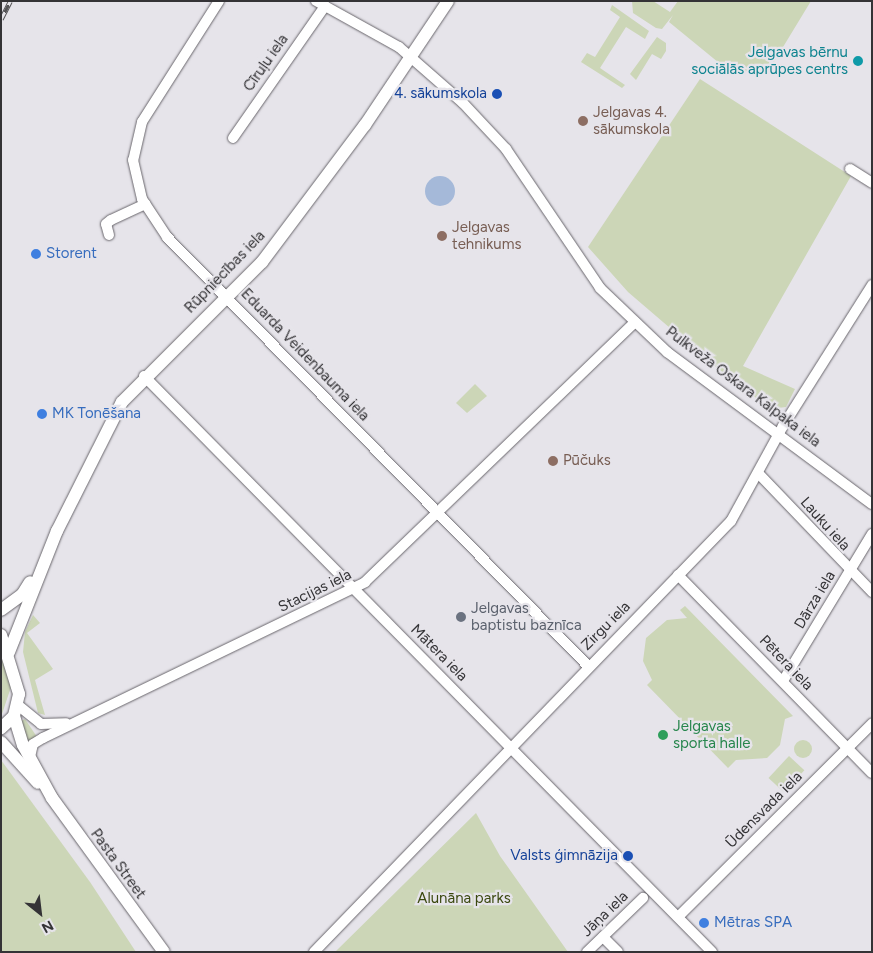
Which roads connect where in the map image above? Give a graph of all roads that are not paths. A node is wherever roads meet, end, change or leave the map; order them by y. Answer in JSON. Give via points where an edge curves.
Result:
{"nodes":[{"id":1,"x":219,"y":1,"type":"edge"},
{"id":2,"x":448,"y":1,"type":"edge"},
{"id":3,"x":321,"y":4,"type":"edge"},
{"id":4,"x":412,"y":57,"type":"junction"},
{"id":5,"x":232,"y":138,"type":"dead end"},
{"id":6,"x":850,"y":169,"type":"dead end"},
{"id":7,"x":872,"y":183,"type":"edge"},
{"id":8,"x":145,"y":204,"type":"junction"},
{"id":9,"x":109,"y":234,"type":"dead end"},
{"id":10,"x":872,"y":285,"type":"edge"},
{"id":11,"x":228,"y":297,"type":"junction"},
{"id":12,"x":635,"y":322,"type":"junction"},
{"id":13,"x":144,"y":376,"type":"junction"},
{"id":14,"x":779,"y":432,"type":"junction"},
{"id":15,"x":758,"y":473,"type":"junction"},
{"id":16,"x":872,"y":504,"type":"edge"},
{"id":17,"x":436,"y":512,"type":"junction"},
{"id":18,"x":872,"y":534,"type":"edge"},
{"id":19,"x":39,"y":570,"type":"junction"},
{"id":20,"x":849,"y":572,"type":"junction"},
{"id":21,"x":678,"y":575,"type":"junction"},
{"id":22,"x":355,"y":589,"type":"junction"},
{"id":23,"x":872,"y":592,"type":"edge"},
{"id":24,"x":1,"y":610,"type":"edge"},
{"id":25,"x":1,"y":635,"type":"edge"},
{"id":26,"x":9,"y":652,"type":"junction"},
{"id":27,"x":588,"y":666,"type":"junction"},
{"id":28,"x":783,"y":681,"type":"junction"},
{"id":29,"x":16,"y":711,"type":"junction"},
{"id":30,"x":75,"y":722,"type":"junction"},
{"id":31,"x":872,"y":724,"type":"edge"},
{"id":32,"x":1,"y":728,"type":"edge"},
{"id":33,"x":1,"y":742,"type":"edge"},
{"id":34,"x":847,"y":748,"type":"junction"},
{"id":35,"x":514,"y":750,"type":"junction"},
{"id":36,"x":30,"y":757,"type":"junction"},
{"id":37,"x":872,"y":773,"type":"edge"},
{"id":38,"x":48,"y":793,"type":"junction"},
{"id":39,"x":644,"y":898,"type":"dead end"},
{"id":40,"x":678,"y":917,"type":"junction"},
{"id":41,"x":603,"y":937,"type":"junction"},
{"id":42,"x":161,"y":950,"type":"edge"},
{"id":43,"x":314,"y":952,"type":"edge"},
{"id":44,"x":587,"y":952,"type":"edge"},
{"id":45,"x":618,"y":952,"type":"edge"},
{"id":46,"x":712,"y":952,"type":"edge"}],
"edges":[{"from":1,"to":8,"type":"street","name":"Eduarda Veidenbauma iela","via":[[142,122],[134,174]]},
{"from":2,"to":4,"type":"main road","name":"Rūpniecības iela"},
{"from":3,"to":4,"type":"street","name":"Pulkveža Oskara Kalpaka iela"},
{"from":3,"to":5,"type":"street","name":"Cīruļu iela"},
{"from":4,"to":11,"type":"main road","name":"Rūpniecības iela","via":[[293,222]]},
{"from":4,"to":12,"type":"street","name":"Pulkveža Oskara Kalpaka iela","via":[[506,149],[593,278]]},
{"from":6,"to":7,"type":"street"},
{"from":8,"to":9,"type":"street","via":[[110,220],[106,224]]},
{"from":8,"to":11,"type":"street","name":"Eduarda Veidenbauma iela","via":[[168,237]]},
{"from":10,"to":14,"type":"street","name":"Zirgu iela"},
{"from":11,"to":13,"type":"main road","name":"Rūpniecības iela"},
{"from":11,"to":17,"type":"street","name":"Eduarda Veidenbauma iela"},
{"from":12,"to":14,"type":"street","name":"Pulkveža Oskara Kalpaka iela","via":[[667,352]]},
{"from":12,"to":17,"type":"street","name":"Stacijas iela"},
{"from":13,"to":19,"type":"main road","name":"Rūpniecības iela","via":[[122,402],[96,447]]},
{"from":13,"to":22,"type":"street","name":"Mātera iela"},
{"from":14,"to":15,"type":"street","name":"Zirgu iela"},
{"from":14,"to":16,"type":"street","name":"Pulkveža Oskara Kalpaka iela"},
{"from":15,"to":20,"type":"street","name":"Lauku iela"},
{"from":15,"to":21,"type":"street","name":"Zirgu iela","via":[[731,521]]},
{"from":17,"to":22,"type":"street","name":"Stacijas iela"},
{"from":17,"to":27,"type":"street","name":"Eduarda Veidenbauma iela"},
{"from":18,"to":20,"type":"street","name":"Dārza iela"},
{"from":19,"to":24,"type":"main road","name":"Rūpniecības iela","via":[[22,595]]},
{"from":19,"to":26,"type":"main road","name":"Rūpniecības iela"},
{"from":20,"to":23,"type":"street","name":"Lauku iela"},
{"from":20,"to":28,"type":"street","name":"Dārza iela"},
{"from":21,"to":27,"type":"street","name":"Zirgu iela"},
{"from":21,"to":28,"type":"street","name":"Pētera iela"},
{"from":22,"to":30,"type":"street","name":"Stacijas iela"},
{"from":22,"to":35,"type":"street","name":"Mātera iela"},
{"from":25,"to":26,"type":"main road"},
{"from":26,"to":29,"type":"main road"},
{"from":27,"to":35,"type":"street","name":"Zirgu iela"},
{"from":28,"to":34,"type":"street","name":"Pētera iela"},
{"from":29,"to":30,"type":"street","via":[[41,724]]},
{"from":29,"to":32,"type":"main road"},
{"from":29,"to":36,"type":"main road","name":"Pasta Street"},
{"from":30,"to":36,"type":"street","name":"Stacijas iela","via":[[33,744]]},
{"from":31,"to":34,"type":"street","name":"Ūdensvada iela"},
{"from":33,"to":38,"type":"main road","name":"Pasta Street"},
{"from":34,"to":37,"type":"street","name":"Pētera iela"},
{"from":34,"to":40,"type":"street","name":"Ūdensvada iela"},
{"from":35,"to":40,"type":"street","name":"Mātera iela"},
{"from":35,"to":43,"type":"street","name":"Zirgu iela"},
{"from":36,"to":38,"type":"main road","name":"Pasta Street"},
{"from":38,"to":42,"type":"main road","name":"Pasta Street"},
{"from":39,"to":41,"type":"street","name":"Jāņa iela"},
{"from":40,"to":46,"type":"street","name":"Mātera iela"},
{"from":41,"to":44,"type":"street","name":"Jāņa iela"},
{"from":41,"to":45,"type":"street"}]}
